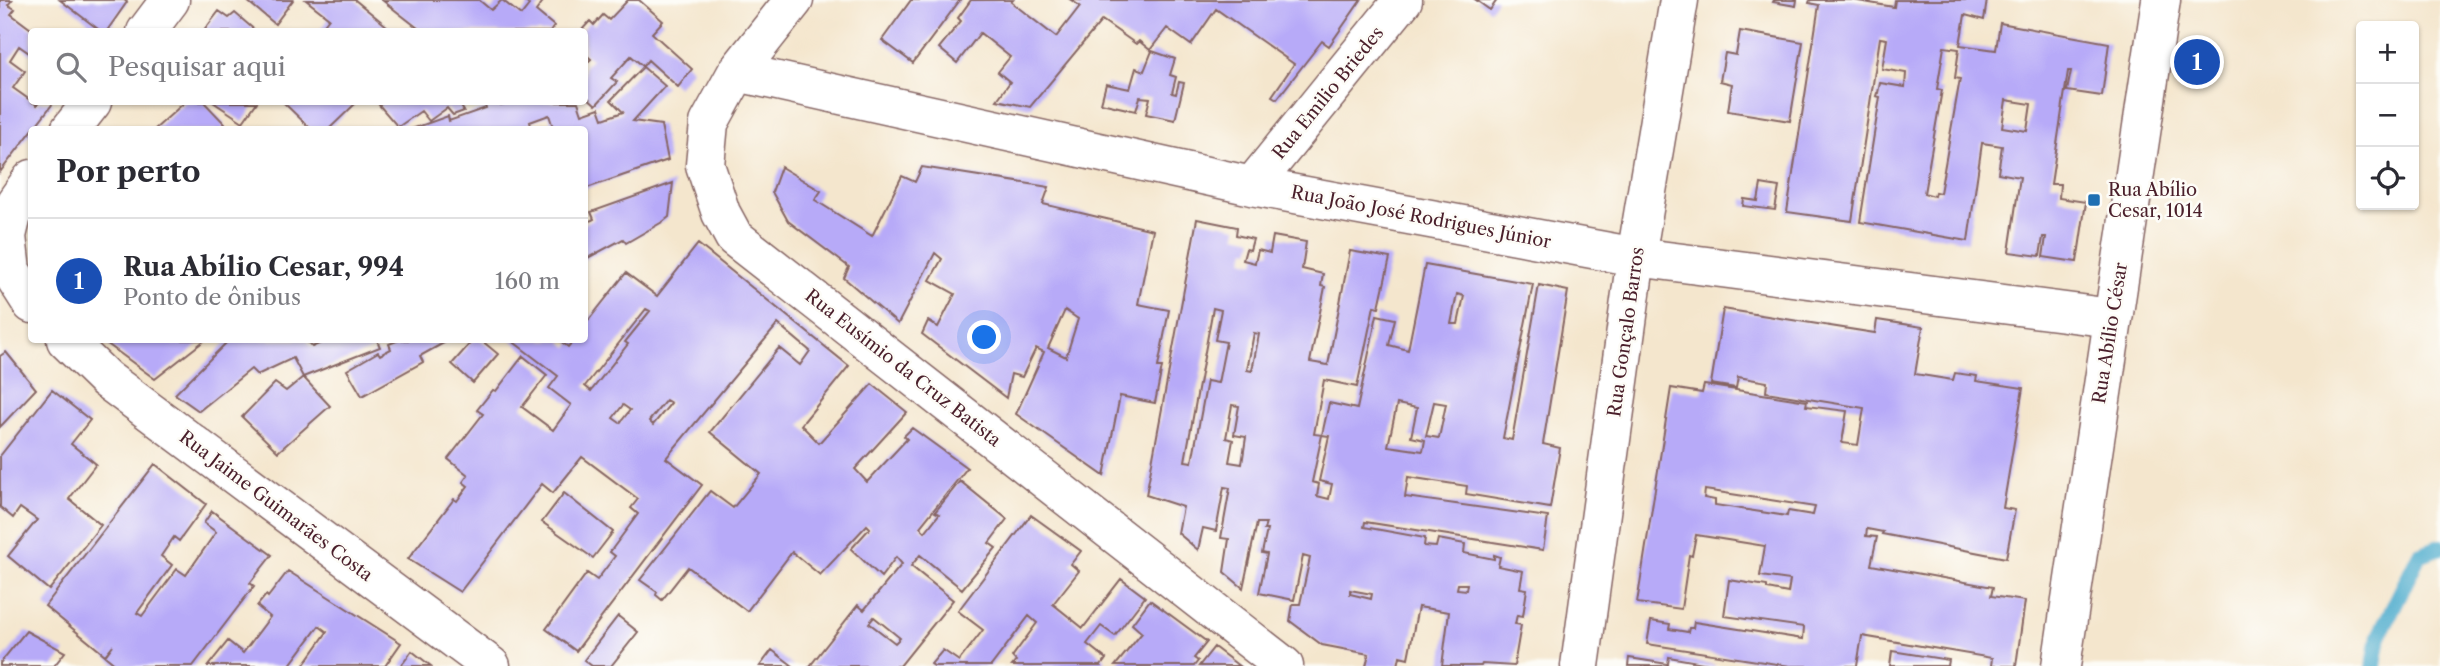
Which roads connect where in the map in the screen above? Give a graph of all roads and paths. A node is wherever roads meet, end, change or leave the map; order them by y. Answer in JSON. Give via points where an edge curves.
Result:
{"nodes":[{"id":1,"x":170,"y":0,"type":"edge"},
{"id":2,"x":794,"y":0,"type":"edge"},
{"id":3,"x":1403,"y":0,"type":"edge"},
{"id":4,"x":1679,"y":0,"type":"edge"},
{"id":5,"x":2161,"y":0,"type":"edge"},
{"id":6,"x":149,"y":28,"type":"edge"},
{"id":7,"x":737,"y":72,"type":"junction"},
{"id":8,"x":90,"y":105,"type":"edge"},
{"id":9,"x":73,"y":126,"type":"edge"},
{"id":10,"x":28,"y":185,"type":"edge"},
{"id":11,"x":1252,"y":186,"type":"junction"},
{"id":12,"x":1636,"y":257,"type":"junction"},
{"id":13,"x":28,"y":298,"type":"edge"},
{"id":14,"x":2112,"y":317,"type":"junction"},
{"id":15,"x":69,"y":343,"type":"edge"},
{"id":16,"x":491,"y":666,"type":"edge"},
{"id":17,"x":1284,"y":666,"type":"edge"},
{"id":18,"x":1580,"y":666,"type":"edge"},
{"id":19,"x":2061,"y":666,"type":"edge"}],
"edges":[{"from":1,"to":6,"type":"street"},
{"from":2,"to":7,"type":"street","name":"Rua Eusímio da Cruz Batista"},
{"from":3,"to":11,"type":"street","name":"Rua Emilio Briedes"},
{"from":4,"to":12,"type":"street","name":"Rua Gonçalo Barros"},
{"from":5,"to":14,"type":"street","name":"Rua Abílio César"},
{"from":7,"to":11,"type":"street","name":"Rua João José Rodrigues Júnior"},
{"from":7,"to":17,"type":"street","name":"Rua Eusímio da Cruz Batista","via":[[709,123],[705,165],[734,237]]},
{"from":8,"to":9,"type":"street"},
{"from":10,"to":13,"type":"street","via":[[15,203],[7,236],[11,271]]},
{"from":11,"to":12,"type":"street","name":"Rua João José Rodrigues Júnior"},
{"from":12,"to":14,"type":"street","name":"Rua João José Rodrigues Júnior"},
{"from":12,"to":18,"type":"street","name":"Rua Gonçalo Barros"},
{"from":14,"to":19,"type":"street","name":"Rua Abílio César"},
{"from":15,"to":16,"type":"street","name":"Rua Jaime Guimarães Costa","via":[[106,379]]}]}
